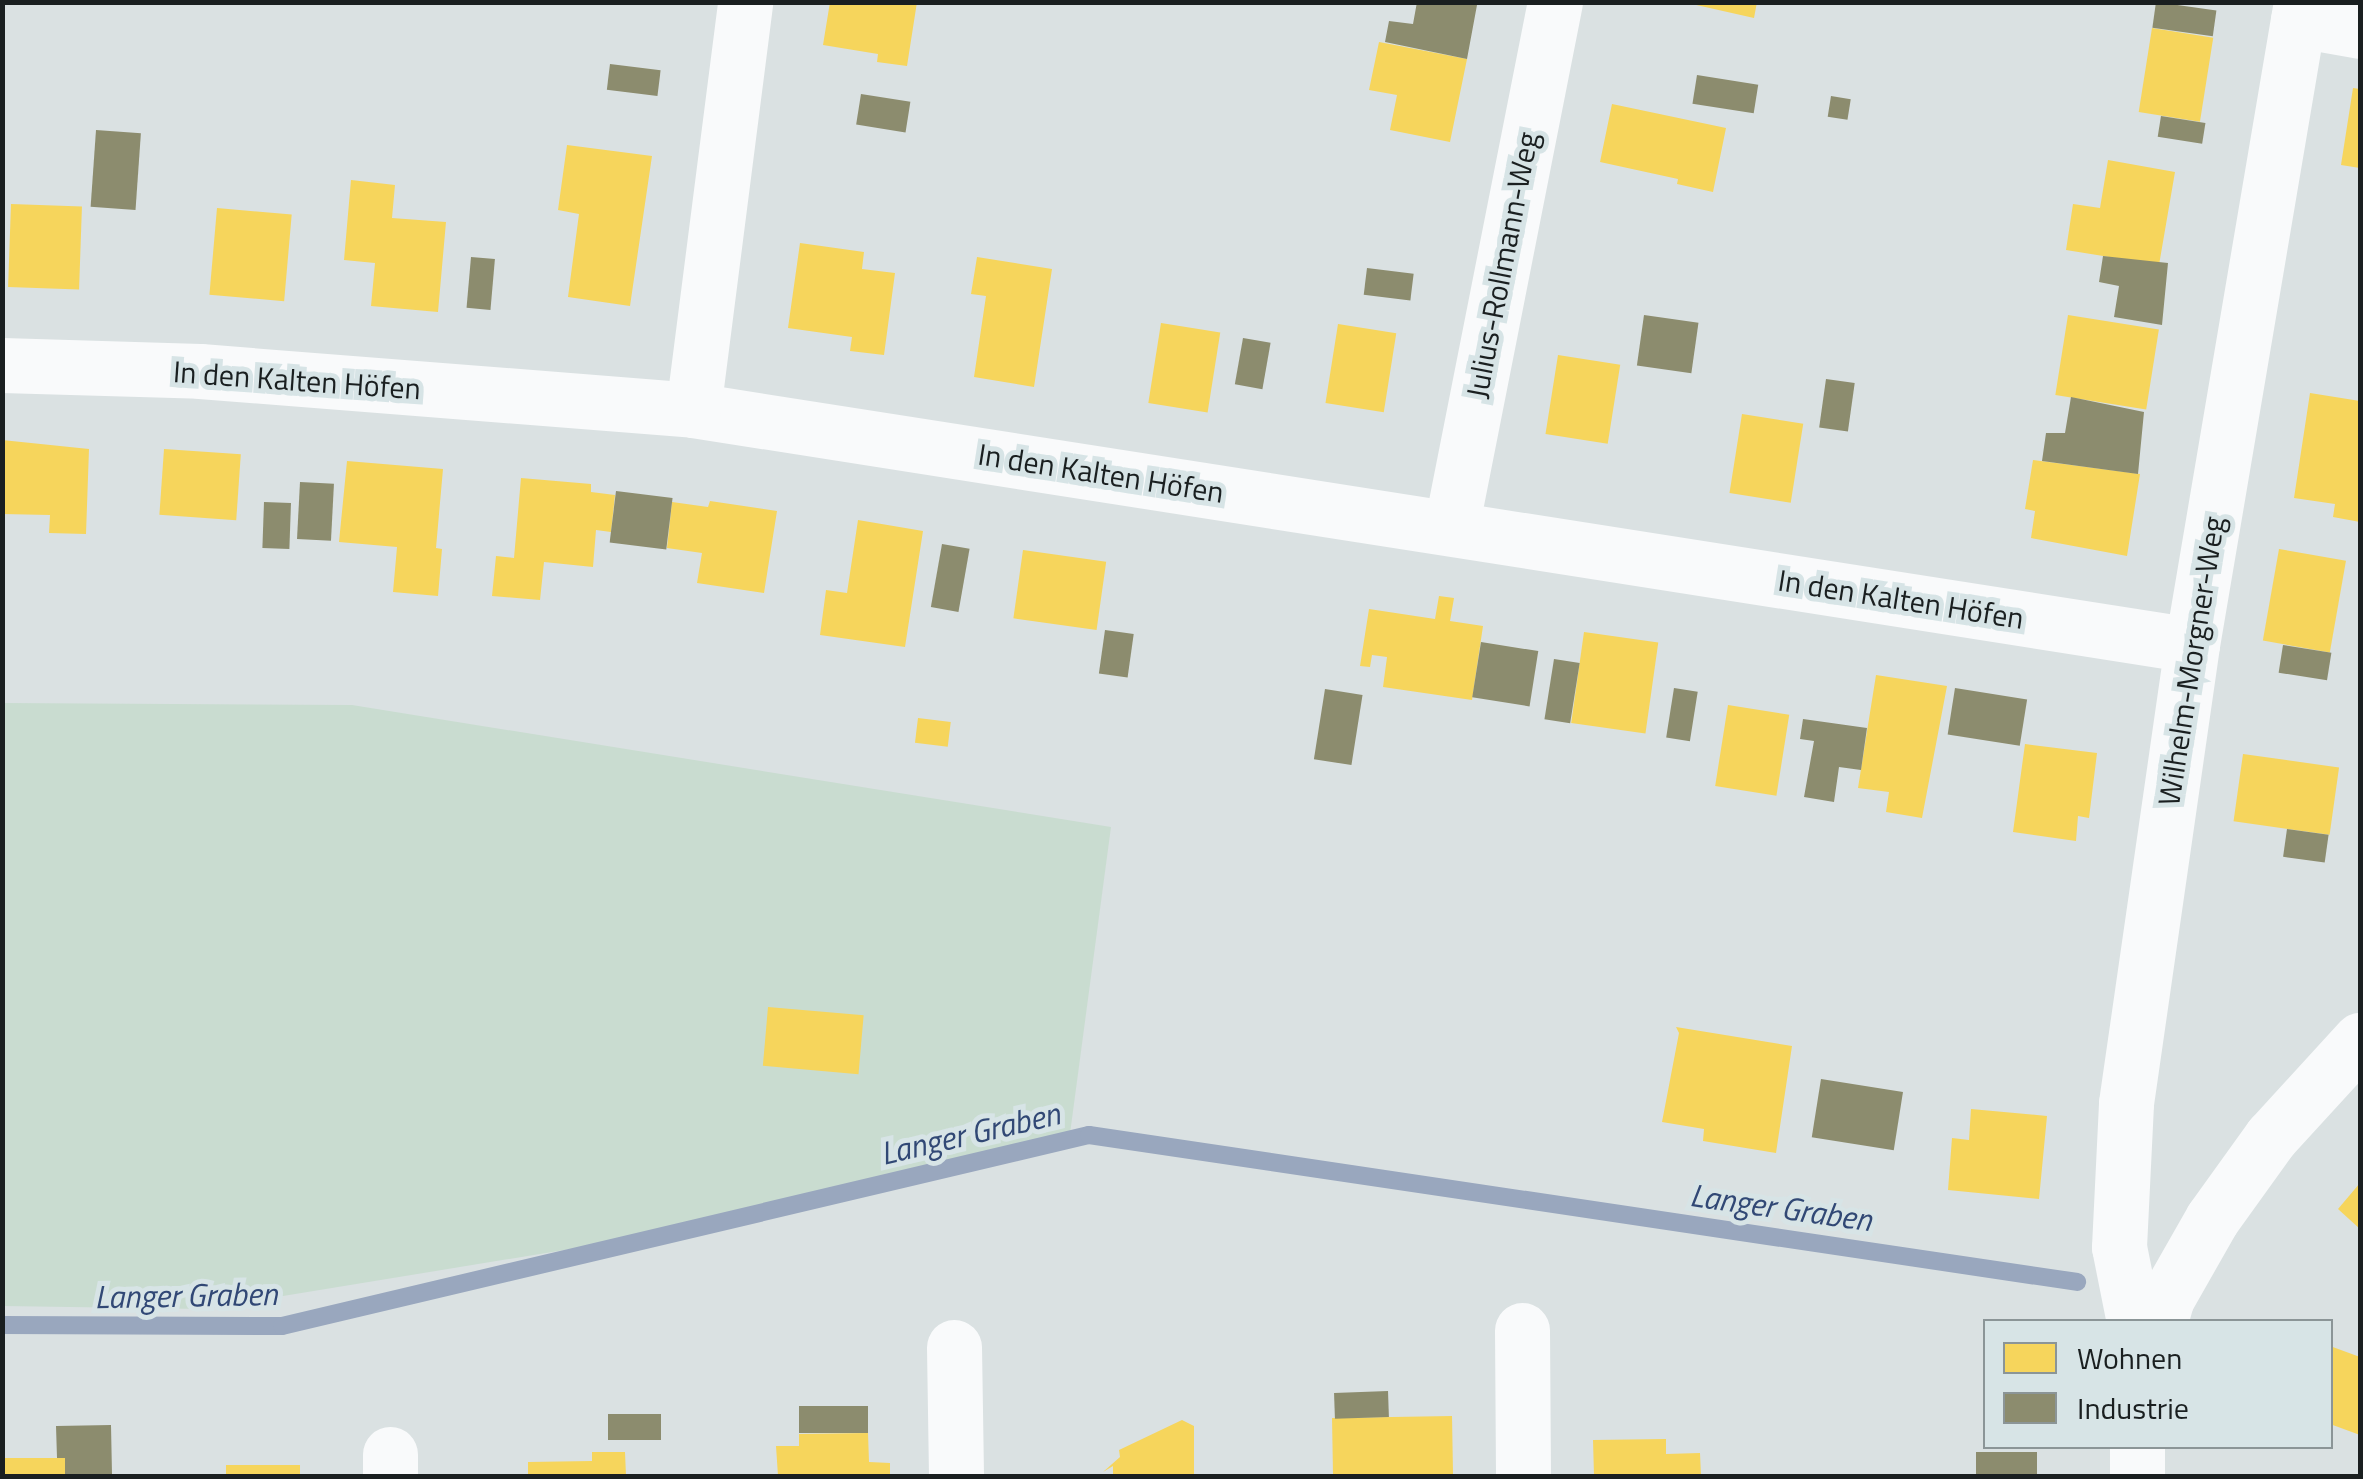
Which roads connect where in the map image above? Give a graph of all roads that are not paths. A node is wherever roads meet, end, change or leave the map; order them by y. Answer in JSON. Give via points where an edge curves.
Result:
{"nodes":[{"id":1,"x":745,"y":2,"type":"edge"},
{"id":2,"x":1556,"y":2,"type":"edge"},
{"id":3,"x":2300,"y":12,"type":"edge"},
{"id":4,"x":2360,"y":32,"type":"edge"},
{"id":5,"x":2,"y":366,"type":"edge"},
{"id":6,"x":693,"y":410,"type":"junction"},
{"id":7,"x":1451,"y":528,"type":"junction"},
{"id":8,"x":2192,"y":645,"type":"junction"},
{"id":9,"x":2360,"y":1040,"type":"edge"},
{"id":10,"x":2133,"y":1319,"type":"edge"},
{"id":11,"x":2161,"y":1319,"type":"edge"},
{"id":12,"x":1522,"y":1330,"type":"dead end"},
{"id":13,"x":954,"y":1346,"type":"dead end"},
{"id":14,"x":2138,"y":1449,"type":"edge"},
{"id":15,"x":956,"y":1476,"type":"edge"},
{"id":16,"x":1523,"y":1476,"type":"edge"},
{"id":17,"x":2138,"y":1476,"type":"edge"}],
"edges":[{"from":1,"to":6,"type":"street"},
{"from":2,"to":7,"type":"street","name":"Julius-Rollmann-Weg"},
{"from":3,"to":4,"type":"street"},
{"from":3,"to":8,"type":"street","name":"Wilhelm-Morgner-Weg"},
{"from":5,"to":6,"type":"street","name":"In den Kalten Höfen","via":[[200,371]]},
{"from":6,"to":7,"type":"street","name":"In den Kalten Höfen"},
{"from":7,"to":8,"type":"street","name":"In den Kalten Höfen"},
{"from":8,"to":10,"type":"street","name":"Wilhelm-Morgner-Weg","via":[[2126,1103],[2119,1248]]},
{"from":9,"to":11,"type":"street","via":[[2272,1137],[2212,1219]]},
{"from":12,"to":16,"type":"street"},
{"from":13,"to":15,"type":"street"},
{"from":14,"to":17,"type":"street"}]}
